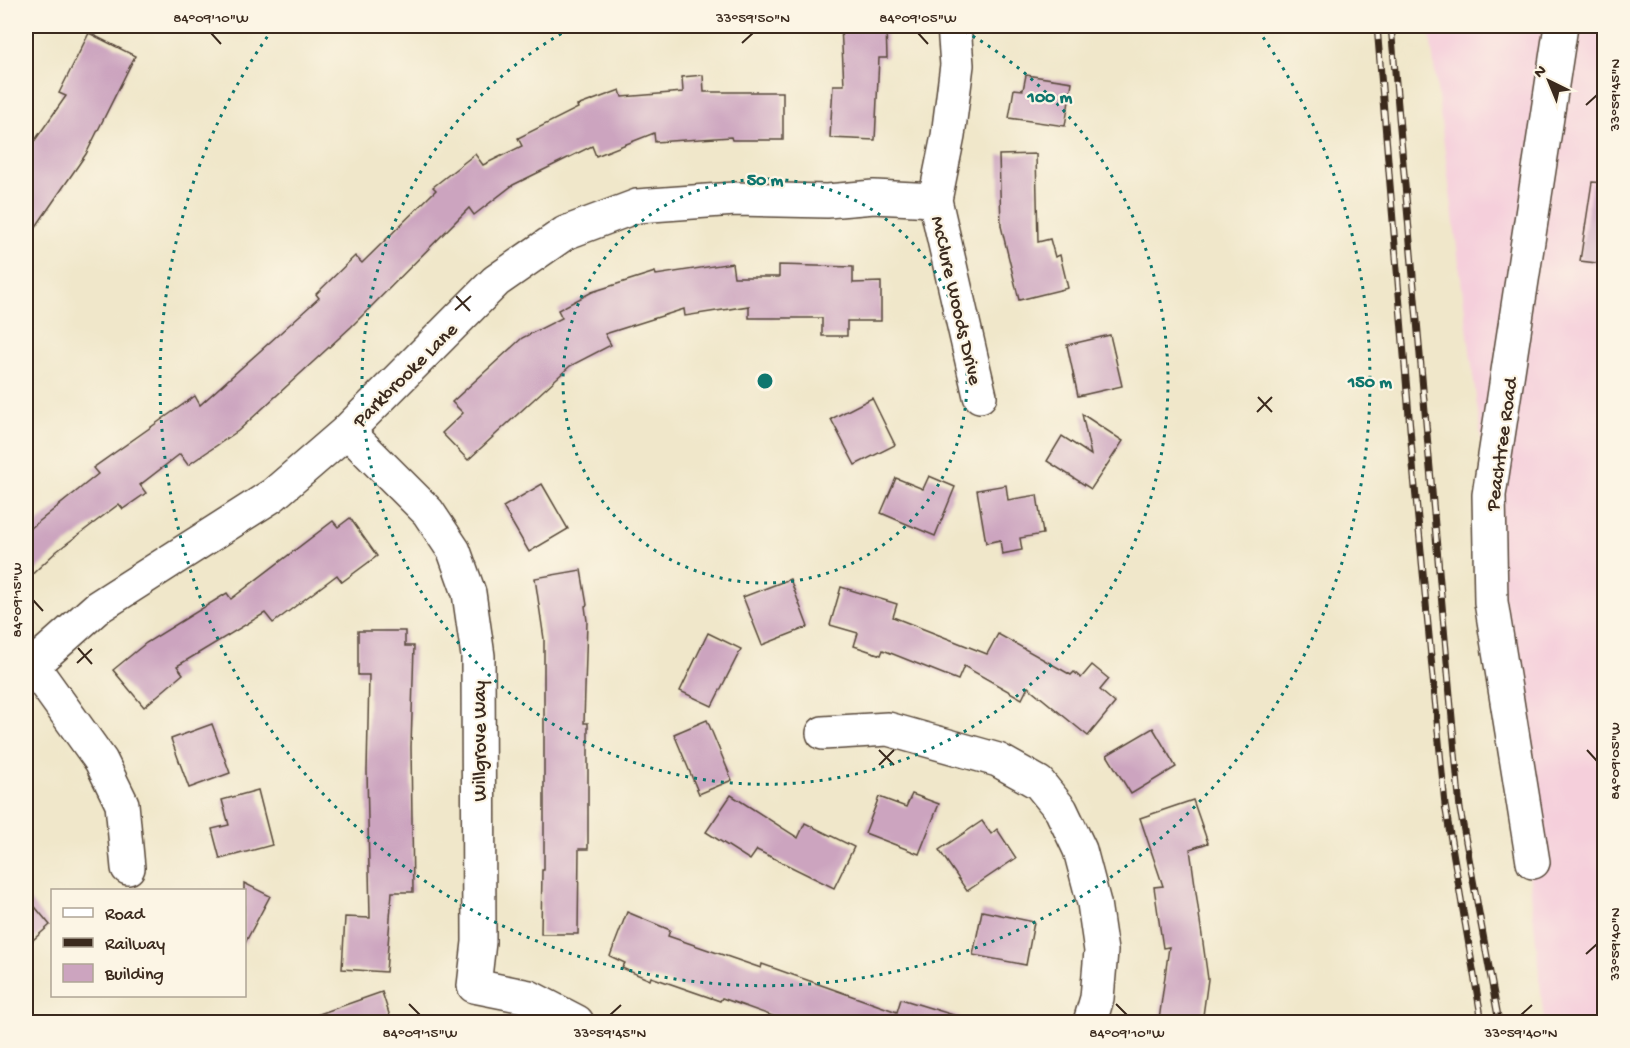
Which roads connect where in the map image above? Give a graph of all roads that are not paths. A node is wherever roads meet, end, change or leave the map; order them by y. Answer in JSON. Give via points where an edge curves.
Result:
{"nodes":[{"id":1,"x":954,"y":26,"type":"edge"},
{"id":2,"x":1561,"y":26,"type":"edge"},
{"id":3,"x":935,"y":200,"type":"junction"},
{"id":4,"x":980,"y":396,"type":"dead end"},
{"id":5,"x":347,"y":432,"type":"junction"},
{"id":6,"x":29,"y":668,"type":"edge"},
{"id":7,"x":823,"y":733,"type":"dead end"},
{"id":8,"x":1533,"y":862,"type":"dead end"},
{"id":9,"x":128,"y":868,"type":"dead end"},
{"id":10,"x":577,"y":1023,"type":"edge"},
{"id":11,"x":1090,"y":1023,"type":"edge"}],
"edges":[{"from":1,"to":3,"type":"street","name":"McClure Woods Drive","via":[[957,65]]},
{"from":2,"to":8,"type":"street","name":"Peachtree Road","via":[[1489,495],[1491,602]]},
{"from":3,"to":4,"type":"street","name":"McClure Woods Drive"},
{"from":3,"to":5,"type":"street","name":"Parkbrooke Lane","via":[[735,199],[637,206],[565,233],[496,281]]},
{"from":5,"to":6,"type":"street","name":"Parkbrooke Lane","via":[[273,495],[98,607]]},
{"from":5,"to":10,"type":"street","name":"Willgrove Way","via":[[428,512],[454,551],[469,593],[478,656],[479,942],[474,986],[529,997]]},
{"from":6,"to":9,"type":"street","via":[[102,761],[122,804]]},
{"from":7,"to":11,"type":"street","via":[[888,729],[998,760],[1039,783],[1061,810],[1080,850],[1094,903],[1101,951],[1097,998]]}]}
